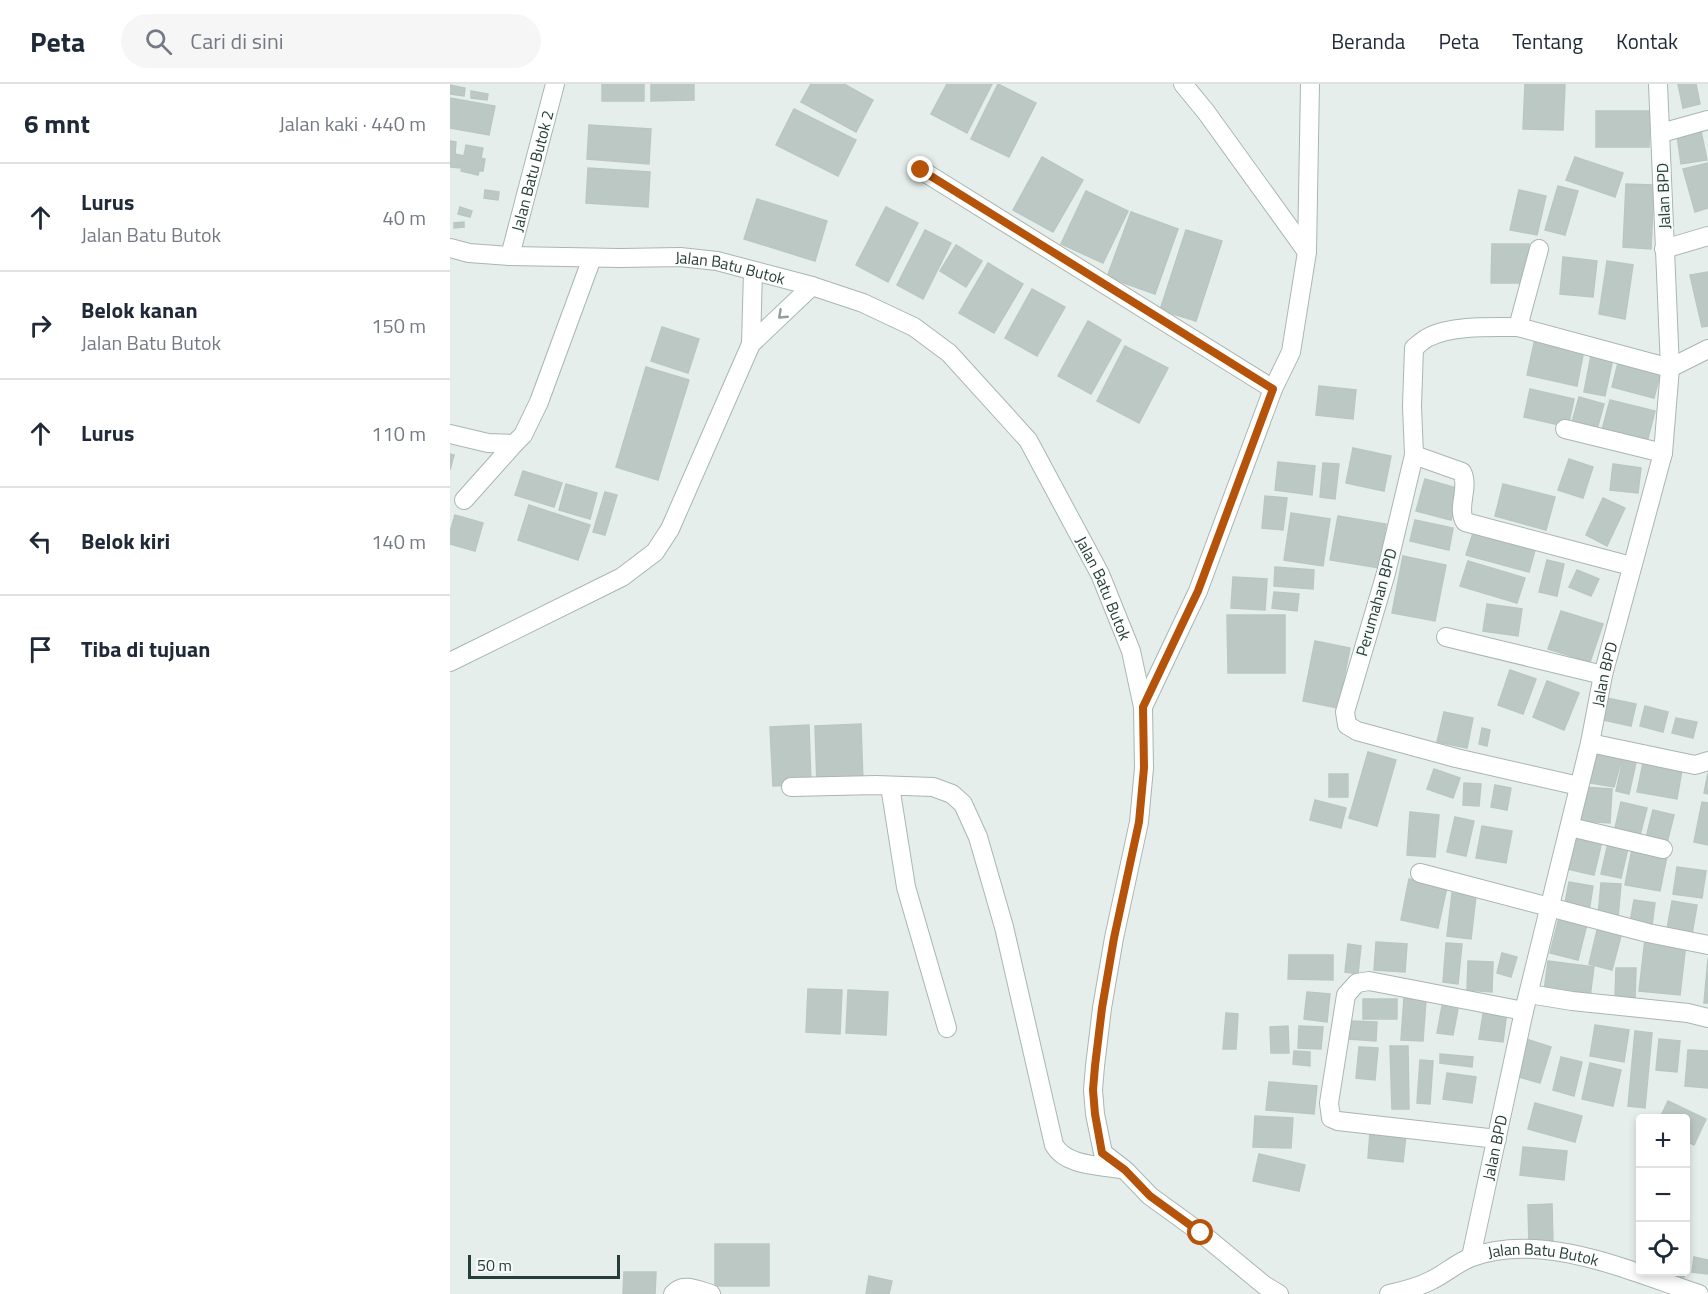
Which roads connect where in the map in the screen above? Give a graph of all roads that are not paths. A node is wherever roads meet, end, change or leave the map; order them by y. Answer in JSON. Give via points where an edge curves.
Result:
{"nodes":[{"id":1,"x":555,"y":84,"type":"edge"},
{"id":2,"x":1183,"y":84,"type":"edge"},
{"id":3,"x":1310,"y":84,"type":"edge"},
{"id":4,"x":1658,"y":84,"type":"edge"},
{"id":5,"x":1708,"y":120,"type":"edge"},
{"id":6,"x":1661,"y":133,"type":"junction"},
{"id":7,"x":921,"y":170,"type":"dead end"},
{"id":8,"x":1708,"y":236,"type":"edge"},
{"id":9,"x":450,"y":248,"type":"edge"},
{"id":10,"x":1539,"y":249,"type":"dead end"},
{"id":11,"x":1664,"y":249,"type":"junction"},
{"id":12,"x":1308,"y":252,"type":"junction"},
{"id":13,"x":510,"y":256,"type":"junction"},
{"id":14,"x":592,"y":258,"type":"junction"},
{"id":15,"x":753,"y":271,"type":"junction"},
{"id":16,"x":812,"y":286,"type":"junction"},
{"id":17,"x":1518,"y":327,"type":"junction"},
{"id":18,"x":751,"y":344,"type":"junction"},
{"id":19,"x":1708,"y":349,"type":"edge"},
{"id":20,"x":1670,"y":368,"type":"junction"},
{"id":21,"x":1273,"y":389,"type":"junction"},
{"id":22,"x":1565,"y":429,"type":"dead end"},
{"id":23,"x":450,"y":434,"type":"edge"},
{"id":24,"x":514,"y":444,"type":"junction"},
{"id":25,"x":1663,"y":453,"type":"junction"},
{"id":26,"x":1414,"y":455,"type":"junction"},
{"id":27,"x":464,"y":500,"type":"dead end"},
{"id":28,"x":1631,"y":566,"type":"junction"},
{"id":29,"x":1446,"y":637,"type":"dead end"},
{"id":30,"x":450,"y":662,"type":"edge"},
{"id":31,"x":1603,"y":675,"type":"junction"},
{"id":32,"x":1143,"y":707,"type":"junction"},
{"id":33,"x":1590,"y":743,"type":"junction"},
{"id":34,"x":1708,"y":761,"type":"edge"},
{"id":35,"x":890,"y":786,"type":"junction"},
{"id":36,"x":1579,"y":786,"type":"junction"},
{"id":37,"x":791,"y":787,"type":"dead end"},
{"id":38,"x":1570,"y":827,"type":"junction"},
{"id":39,"x":1663,"y":849,"type":"dead end"},
{"id":40,"x":1420,"y":873,"type":"dead end"},
{"id":41,"x":1548,"y":907,"type":"junction"},
{"id":42,"x":1708,"y":945,"type":"edge"},
{"id":43,"x":1526,"y":1002,"type":"junction"},
{"id":44,"x":1708,"y":1018,"type":"edge"},
{"id":45,"x":946,"y":1028,"type":"dead end"},
{"id":46,"x":1497,"y":1139,"type":"junction"},
{"id":47,"x":1125,"y":1170,"type":"junction"},
{"id":48,"x":1471,"y":1257,"type":"junction"},
{"id":49,"x":673,"y":1294,"type":"edge"},
{"id":50,"x":711,"y":1294,"type":"edge"},
{"id":51,"x":1279,"y":1294,"type":"edge"},
{"id":52,"x":1389,"y":1294,"type":"edge"},
{"id":53,"x":1699,"y":1294,"type":"edge"}],
"edges":[{"from":1,"to":13,"type":"street","name":"Jalan Batu Butok 2"},
{"from":2,"to":12,"type":"street"},
{"from":3,"to":12,"type":"street"},
{"from":4,"to":6,"type":"street","name":"Jalan BPD"},
{"from":5,"to":6,"type":"street"},
{"from":6,"to":11,"type":"street","name":"Jalan BPD"},
{"from":7,"to":21,"type":"street"},
{"from":8,"to":11,"type":"street"},
{"from":9,"to":13,"type":"street","name":"Jalan Batu Butok"},
{"from":10,"to":17,"type":"street"},
{"from":11,"to":20,"type":"street","name":"Jalan BPD"},
{"from":12,"to":21,"type":"street","via":[[1291,352]]},
{"from":13,"to":14,"type":"street","name":"Jalan Batu Butok"},
{"from":14,"to":15,"type":"street","name":"Jalan Batu Butok","via":[[680,257],[717,261]]},
{"from":14,"to":24,"type":"street","via":[[539,402],[523,435]]},
{"from":15,"to":16,"type":"street","name":"Jalan Batu Butok"},
{"from":15,"to":18,"type":"street"},
{"from":16,"to":18,"type":"street","one_way":true},
{"from":16,"to":32,"type":"street","name":"Jalan Batu Butok","via":[[863,303],[914,327],[949,353],[1028,440],[1100,574],[1131,651]]},
{"from":17,"to":20,"type":"street"},
{"from":17,"to":26,"type":"street","name":"Perumahan BPD","via":[[1443,333],[1430,336],[1414,348]]},
{"from":18,"to":30,"type":"street","via":[[670,529],[655,552],[622,578]]},
{"from":19,"to":20,"type":"street"},
{"from":20,"to":25,"type":"street","name":"Jalan BPD"},
{"from":21,"to":32,"type":"street","via":[[1198,591]]},
{"from":22,"to":25,"type":"street"},
{"from":23,"to":24,"type":"street","via":[[488,443]]},
{"from":24,"to":27,"type":"street"},
{"from":25,"to":28,"type":"street","name":"Jalan BPD"},
{"from":26,"to":28,"type":"street","via":[[1462,472],[1465,522]]},
{"from":26,"to":36,"type":"street","name":"Perumahan BPD","via":[[1386,573],[1345,712],[1347,725],[1456,758]]},
{"from":28,"to":31,"type":"street","name":"Jalan BPD"},
{"from":29,"to":31,"type":"street"},
{"from":31,"to":33,"type":"street","name":"Jalan BPD"},
{"from":32,"to":47,"type":"street","name":"Jalan Batu Butok","via":[[1144,768],[1139,822],[1104,996],[1093,1090],[1102,1153]]},
{"from":33,"to":34,"type":"street","via":[[1695,765]]},
{"from":33,"to":36,"type":"street","name":"Jalan BPD"},
{"from":35,"to":37,"type":"street"},
{"from":35,"to":45,"type":"street","via":[[906,887]]},
{"from":35,"to":47,"type":"street","via":[[944,790],[967,811],[1004,927],[1054,1145],[1070,1160]]},
{"from":36,"to":38,"type":"street","name":"Jalan BPD"},
{"from":38,"to":39,"type":"street"},
{"from":38,"to":41,"type":"street","name":"Jalan BPD"},
{"from":40,"to":41,"type":"street"},
{"from":41,"to":42,"type":"street"},
{"from":41,"to":43,"type":"street","name":"Jalan BPD"},
{"from":43,"to":44,"type":"street","via":[[1572,1001]]},
{"from":43,"to":46,"type":"street","name":"Jalan BPD"},
{"from":43,"to":46,"type":"street","via":[[1369,981],[1357,983],[1346,995],[1329,1103],[1331,1118]]},
{"from":46,"to":48,"type":"street","name":"Jalan BPD"},
{"from":47,"to":51,"type":"street","name":"Jalan Batu Butok","via":[[1150,1196]]},
{"from":48,"to":52,"type":"street","name":"Jalan Batu Butok","via":[[1431,1281]]},
{"from":48,"to":53,"type":"street","name":"Jalan Batu Butok","via":[[1520,1250],[1590,1258]]},
{"from":49,"to":50,"type":"street","via":[[687,1287]]}]}
